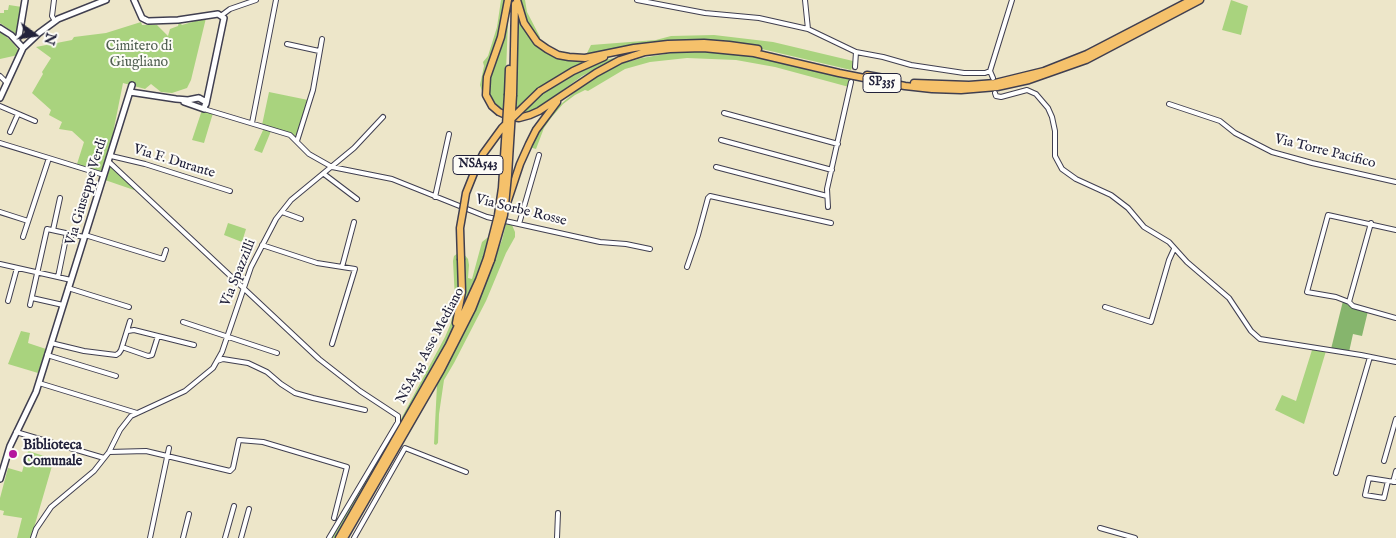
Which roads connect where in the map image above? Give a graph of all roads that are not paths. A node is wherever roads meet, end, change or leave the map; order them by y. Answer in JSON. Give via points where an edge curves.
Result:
{"nodes":[{"id":1,"x":25,"y":0,"type":"edge"},
{"id":2,"x":54,"y":0,"type":"edge"},
{"id":3,"x":106,"y":0,"type":"edge"},
{"id":4,"x":134,"y":0,"type":"edge"},
{"id":5,"x":256,"y":0,"type":"edge"},
{"id":6,"x":276,"y":0,"type":"edge"},
{"id":7,"x":509,"y":0,"type":"edge"},
{"id":8,"x":516,"y":0,"type":"edge"},
{"id":9,"x":637,"y":0,"type":"edge"},
{"id":10,"x":805,"y":0,"type":"edge"},
{"id":11,"x":1012,"y":0,"type":"edge"},
{"id":12,"x":1191,"y":0,"type":"edge"},
{"id":13,"x":1200,"y":0,"type":"edge"},
{"id":14,"x":222,"y":15,"type":"junction"},
{"id":15,"x":55,"y":21,"type":"junction"},
{"id":16,"x":0,"y":28,"type":"edge"},
{"id":17,"x":808,"y":29,"type":"junction"},
{"id":18,"x":322,"y":39,"type":"dead end"},
{"id":19,"x":16,"y":40,"type":"junction"},
{"id":20,"x":287,"y":44,"type":"dead end"},
{"id":21,"x":23,"y":48,"type":"junction"},
{"id":22,"x":319,"y":51,"type":"junction"},
{"id":23,"x":856,"y":52,"type":"junction"},
{"id":24,"x":597,"y":58,"type":"junction"},
{"id":25,"x":854,"y":67,"type":"tunnel mouth"},
{"id":26,"x":990,"y":70,"type":"junction"},
{"id":27,"x":0,"y":76,"type":"edge"},
{"id":28,"x":993,"y":78,"type":"dead end"},
{"id":29,"x":211,"y":81,"type":"junction"},
{"id":30,"x":851,"y":82,"type":"tunnel mouth"},
{"id":31,"x":7,"y":83,"type":"junction"},
{"id":32,"x":132,"y":85,"type":"dead end"},
{"id":33,"x":130,"y":92,"type":"junction"},
{"id":34,"x":995,"y":92,"type":"dead end"},
{"id":35,"x":511,"y":94,"type":"junction"},
{"id":36,"x":561,"y":97,"type":"junction"},
{"id":37,"x":0,"y":98,"type":"edge"},
{"id":38,"x":199,"y":98,"type":"junction"},
{"id":39,"x":176,"y":99,"type":"junction"},
{"id":40,"x":1169,"y":104,"type":"dead end"},
{"id":41,"x":0,"y":106,"type":"edge"},
{"id":42,"x":203,"y":107,"type":"junction"},
{"id":43,"x":724,"y":113,"type":"dead end"},
{"id":44,"x":18,"y":114,"type":"junction"},
{"id":45,"x":383,"y":118,"type":"dead end"},
{"id":46,"x":35,"y":121,"type":"dead end"},
{"id":47,"x":252,"y":123,"type":"junction"},
{"id":48,"x":10,"y":132,"type":"dead end"},
{"id":49,"x":449,"y":134,"type":"dead end"},
{"id":50,"x":721,"y":140,"type":"dead end"},
{"id":51,"x":297,"y":141,"type":"junction"},
{"id":52,"x":0,"y":143,"type":"edge"},
{"id":53,"x":838,"y":144,"type":"junction"},
{"id":54,"x":540,"y":155,"type":"dead end"},
{"id":55,"x":111,"y":156,"type":"junction"},
{"id":56,"x":49,"y":158,"type":"junction"},
{"id":57,"x":109,"y":162,"type":"junction"},
{"id":58,"x":332,"y":167,"type":"junction"},
{"id":59,"x":716,"y":167,"type":"dead end"},
{"id":60,"x":832,"y":170,"type":"junction"},
{"id":61,"x":324,"y":174,"type":"junction"},
{"id":62,"x":104,"y":175,"type":"junction"},
{"id":63,"x":1396,"y":182,"type":"edge"},
{"id":64,"x":230,"y":191,"type":"dead end"},
{"id":65,"x":827,"y":196,"type":"junction"},
{"id":66,"x":435,"y":197,"type":"junction"},
{"id":67,"x":60,"y":198,"type":"dead end"},
{"id":68,"x":357,"y":199,"type":"dead end"},
{"id":69,"x":828,"y":206,"type":"dead end"},
{"id":70,"x":0,"y":212,"type":"edge"},
{"id":71,"x":282,"y":212,"type":"junction"},
{"id":72,"x":504,"y":214,"type":"junction"},
{"id":73,"x":301,"y":219,"type":"dead end"},
{"id":74,"x":28,"y":221,"type":"junction"},
{"id":75,"x":354,"y":222,"type":"dead end"},
{"id":76,"x":831,"y":223,"type":"dead end"},
{"id":77,"x":519,"y":224,"type":"junction"},
{"id":78,"x":1372,"y":224,"type":"junction"},
{"id":79,"x":52,"y":230,"type":"junction"},
{"id":80,"x":1396,"y":230,"type":"edge"},
{"id":81,"x":67,"y":233,"type":"junction"},
{"id":82,"x":84,"y":236,"type":"junction"},
{"id":83,"x":22,"y":237,"type":"dead end"},
{"id":84,"x":262,"y":246,"type":"junction"},
{"id":85,"x":650,"y":249,"type":"dead end"},
{"id":86,"x":1174,"y":249,"type":"junction"},
{"id":87,"x":166,"y":250,"type":"dead end"},
{"id":88,"x":489,"y":259,"type":"junction"},
{"id":89,"x":0,"y":264,"type":"edge"},
{"id":90,"x":342,"y":267,"type":"junction"},
{"id":91,"x":687,"y":267,"type":"dead end"},
{"id":92,"x":17,"y":268,"type":"junction"},
{"id":93,"x":38,"y":273,"type":"junction"},
{"id":94,"x":58,"y":277,"type":"junction"},
{"id":95,"x":71,"y":280,"type":"junction"},
{"id":96,"x":68,"y":288,"type":"junction"},
{"id":97,"x":243,"y":288,"type":"junction"},
{"id":98,"x":32,"y":298,"type":"junction"},
{"id":99,"x":8,"y":301,"type":"dead end"},
{"id":100,"x":1349,"y":302,"type":"junction"},
{"id":101,"x":30,"y":306,"type":"dead end"},
{"id":102,"x":63,"y":306,"type":"junction"},
{"id":103,"x":129,"y":307,"type":"dead end"},
{"id":104,"x":1105,"y":307,"type":"dead end"},
{"id":105,"x":1396,"y":318,"type":"edge"},
{"id":106,"x":130,"y":321,"type":"dead end"},
{"id":107,"x":183,"y":322,"type":"dead end"},
{"id":108,"x":128,"y":332,"type":"junction"},
{"id":109,"x":158,"y":336,"type":"junction"},
{"id":110,"x":228,"y":337,"type":"junction"},
{"id":111,"x":51,"y":343,"type":"junction"},
{"id":112,"x":332,"y":344,"type":"dead end"},
{"id":113,"x":449,"y":344,"type":"junction"},
{"id":114,"x":194,"y":346,"type":"dead end"},
{"id":115,"x":122,"y":347,"type":"junction"},
{"id":116,"x":277,"y":353,"type":"dead end"},
{"id":117,"x":48,"y":355,"type":"junction"},
{"id":118,"x":1370,"y":357,"type":"junction"},
{"id":119,"x":217,"y":361,"type":"junction"},
{"id":120,"x":1396,"y":362,"type":"edge"},
{"id":121,"x":116,"y":376,"type":"dead end"},
{"id":122,"x":39,"y":383,"type":"junction"},
{"id":123,"x":365,"y":410,"type":"dead end"},
{"id":124,"x":138,"y":413,"type":"junction"},
{"id":125,"x":1396,"y":419,"type":"edge"},
{"id":126,"x":16,"y":432,"type":"junction"},
{"id":127,"x":169,"y":448,"type":"dead end"},
{"id":128,"x":109,"y":452,"type":"junction"},
{"id":129,"x":167,"y":457,"type":"junction"},
{"id":130,"x":104,"y":458,"type":"junction"},
{"id":131,"x":1384,"y":461,"type":"dead end"},
{"id":132,"x":1396,"y":471,"type":"edge"},
{"id":133,"x":466,"y":472,"type":"dead end"},
{"id":134,"x":1336,"y":473,"type":"dead end"},
{"id":135,"x":0,"y":479,"type":"edge"},
{"id":136,"x":1392,"y":481,"type":"edge"},
{"id":137,"x":234,"y":506,"type":"dead end"},
{"id":138,"x":249,"y":509,"type":"dead end"},
{"id":139,"x":558,"y":513,"type":"dead end"},
{"id":140,"x":189,"y":514,"type":"dead end"},
{"id":141,"x":334,"y":518,"type":"dead end"},
{"id":142,"x":1100,"y":528,"type":"dead end"},
{"id":143,"x":33,"y":538,"type":"edge"},
{"id":144,"x":150,"y":538,"type":"edge"},
{"id":145,"x":183,"y":538,"type":"edge"},
{"id":146,"x":225,"y":538,"type":"edge"},
{"id":147,"x":241,"y":538,"type":"edge"},
{"id":148,"x":329,"y":538,"type":"edge"},
{"id":149,"x":339,"y":538,"type":"edge"},
{"id":150,"x":344,"y":538,"type":"edge"},
{"id":151,"x":354,"y":538,"type":"edge"},
{"id":152,"x":557,"y":538,"type":"edge"},
{"id":153,"x":1135,"y":538,"type":"edge"}],
"edges":[{"from":1,"to":19,"type":"street","via":[[20,36]]},
{"from":2,"to":15,"type":"street","via":[[52,16]]},
{"from":3,"to":15,"type":"street"},
{"from":4,"to":14,"type":"street","via":[[144,20],[152,22]]},
{"from":5,"to":14,"type":"street"},
{"from":6,"to":47,"type":"street"},
{"from":7,"to":35,"type":"highway","name":"NSA543 Asse Mediano","number":"NSA543"},
{"from":7,"to":36,"type":"highway","number":"NSA543","via":[[486,95],[499,112],[519,118]]},
{"from":8,"to":24,"type":"highway","number":"NSA543","via":[[530,34],[547,50],[558,55]]},
{"from":8,"to":35,"type":"highway","name":"NSA543 Asse Mediano","number":"NSA543"},
{"from":9,"to":17,"type":"street","via":[[705,13],[759,18]]},
{"from":10,"to":17,"type":"street"},
{"from":11,"to":26,"type":"street"},
{"from":12,"to":24,"type":"highway","number":"SP335","via":[[1087,54],[1044,71],[995,83],[905,82],[755,48],[704,43],[668,44]]},
{"from":13,"to":36,"type":"highway","number":"SP335","via":[[1086,60],[1029,80],[997,87],[961,90],[905,86],[754,53],[703,48],[646,52],[627,58],[608,66]]},
{"from":14,"to":29,"type":"street","via":[[224,22]]},
{"from":15,"to":21,"type":"street"},
{"from":16,"to":19,"type":"street"},
{"from":17,"to":23,"type":"street"},
{"from":18,"to":22,"type":"street"},
{"from":19,"to":21,"type":"street"},
{"from":20,"to":22,"type":"street"},
{"from":21,"to":31,"type":"street"},
{"from":22,"to":51,"type":"street","via":[[313,90]]},
{"from":23,"to":25,"type":"street"},
{"from":23,"to":26,"type":"street","via":[[964,73]]},
{"from":24,"to":113,"type":"highway","number":"NSA543","bridge":true,"via":[[540,91],[493,139],[476,168],[466,193],[460,228],[461,304]]},
{"from":26,"to":28,"type":"street"},
{"from":27,"to":31,"type":"street"},
{"from":29,"to":38,"type":"street"},
{"from":29,"to":42,"type":"street"},
{"from":30,"to":53,"type":"street"},
{"from":31,"to":37,"type":"street"},
{"from":32,"to":33,"type":"street","name":"Via Giuseppe Verdi"},
{"from":33,"to":39,"type":"street"},
{"from":33,"to":55,"type":"street","name":"Via Giuseppe Verdi"},
{"from":34,"to":86,"type":"street","via":[[1001,98],[1027,90],[1036,94],[1052,117],[1055,156],[1062,169],[1111,195],[1128,208],[1144,227]]},
{"from":35,"to":72,"type":"highway","name":"NSA543 Asse Mediano","number":"NSA543","bridge":true},
{"from":35,"to":88,"type":"highway","name":"NSA543 Asse Mediano","number":"NSA543","bridge":true,"via":[[502,188]]},
{"from":36,"to":72,"type":"highway","number":"NSA543","bridge":true,"via":[[529,144]]},
{"from":38,"to":39,"type":"street"},
{"from":38,"to":42,"type":"street"},
{"from":38,"to":42,"type":"street","via":[[205,100]]},
{"from":39,"to":42,"type":"street"},
{"from":40,"to":63,"type":"street","name":"Via Torre Pacifico","via":[[1220,121],[1272,152]]},
{"from":41,"to":44,"type":"street"},
{"from":42,"to":47,"type":"street","name":"Via Sorbe Rosse"},
{"from":43,"to":53,"type":"street"},
{"from":44,"to":46,"type":"street"},
{"from":44,"to":48,"type":"street"},
{"from":45,"to":58,"type":"street"},
{"from":47,"to":51,"type":"street","name":"Via Sorbe Rosse","via":[[282,132]]},
{"from":49,"to":66,"type":"street"},
{"from":50,"to":60,"type":"street"},
{"from":51,"to":58,"type":"street","name":"Via Sorbe Rosse","via":[[309,154]]},
{"from":52,"to":56,"type":"street"},
{"from":53,"to":60,"type":"street"},
{"from":54,"to":77,"type":"street"},
{"from":55,"to":57,"type":"street","name":"Via Giuseppe Verdi"},
{"from":55,"to":64,"type":"street","name":"Via F. Durante"},
{"from":56,"to":62,"type":"street"},
{"from":56,"to":74,"type":"street"},
{"from":57,"to":62,"type":"street","name":"Via Giuseppe Verdi"},
{"from":57,"to":97,"type":"street"},
{"from":58,"to":61,"type":"street"},
{"from":58,"to":66,"type":"street","name":"Via Sorbe Rosse","via":[[392,179]]},
{"from":59,"to":65,"type":"street"},
{"from":60,"to":65,"type":"street"},
{"from":61,"to":68,"type":"street"},
{"from":61,"to":71,"type":"street","via":[[291,200]]},
{"from":62,"to":82,"type":"street","name":"Via Giuseppe Verdi"},
{"from":65,"to":69,"type":"street"},
{"from":66,"to":77,"type":"street","name":"Via Sorbe Rosse","via":[[487,217]]},
{"from":67,"to":79,"type":"street"},
{"from":70,"to":74,"type":"street"},
{"from":71,"to":73,"type":"street"},
{"from":71,"to":84,"type":"street","name":"Via Spazzilli"},
{"from":72,"to":88,"type":"highway","name":"NSA543 Asse Mediano","number":"NSA543","bridge":true},
{"from":74,"to":83,"type":"street"},
{"from":75,"to":90,"type":"street"},
{"from":76,"to":91,"type":"street","via":[[710,196]]},
{"from":77,"to":85,"type":"street","name":"Via Sorbe Rosse"},
{"from":78,"to":80,"type":"street"},
{"from":78,"to":100,"type":"street"},
{"from":78,"to":100,"type":"street","via":[[1328,214],[1307,292]]},
{"from":79,"to":81,"type":"street"},
{"from":79,"to":93,"type":"street","via":[[48,228]]},
{"from":81,"to":82,"type":"street"},
{"from":81,"to":94,"type":"street"},
{"from":82,"to":87,"type":"street","via":[[163,259]]},
{"from":82,"to":95,"type":"street","name":"Via Giuseppe Verdi"},
{"from":84,"to":90,"type":"street"},
{"from":84,"to":97,"type":"street","name":"Via Spazzilli"},
{"from":86,"to":104,"type":"street","via":[[1151,322]]},
{"from":86,"to":118,"type":"street","via":[[1228,298],[1260,339]]},
{"from":88,"to":113,"type":"highway","name":"NSA543 Asse Mediano","number":"NSA543"},
{"from":88,"to":150,"type":"highway","name":"NSA543 Asse Mediano","number":"NSA543","via":[[472,310]]},
{"from":89,"to":92,"type":"street"},
{"from":90,"to":112,"type":"street","via":[[355,270]]},
{"from":92,"to":93,"type":"street"},
{"from":92,"to":99,"type":"street"},
{"from":93,"to":94,"type":"street"},
{"from":93,"to":98,"type":"street"},
{"from":94,"to":95,"type":"street"},
{"from":95,"to":96,"type":"street","name":"Via Giuseppe Verdi"},
{"from":96,"to":102,"type":"street","name":"Via Giuseppe Verdi"},
{"from":96,"to":103,"type":"street"},
{"from":97,"to":110,"type":"street","name":"Via Spazzilli"},
{"from":97,"to":148,"type":"street","via":[[347,382],[398,416],[398,422]]},
{"from":98,"to":101,"type":"street"},
{"from":98,"to":102,"type":"street"},
{"from":100,"to":105,"type":"street"},
{"from":102,"to":111,"type":"street","name":"Via Giuseppe Verdi"},
{"from":106,"to":108,"type":"street"},
{"from":107,"to":110,"type":"street"},
{"from":108,"to":109,"type":"street","via":[[134,330]]},
{"from":108,"to":115,"type":"street"},
{"from":109,"to":114,"type":"street"},
{"from":109,"to":115,"type":"street","via":[[152,355]]},
{"from":110,"to":116,"type":"street"},
{"from":110,"to":119,"type":"street","name":"Via Spazzilli"},
{"from":111,"to":115,"type":"street","via":[[84,352],[116,355]]},
{"from":111,"to":117,"type":"street","name":"Via Giuseppe Verdi"},
{"from":113,"to":149,"type":"highway","name":"NSA543 Asse Mediano","number":"NSA543"},
{"from":117,"to":121,"type":"street"},
{"from":117,"to":122,"type":"street","name":"Via Giuseppe Verdi"},
{"from":118,"to":120,"type":"street"},
{"from":118,"to":134,"type":"street"},
{"from":119,"to":123,"type":"street","via":[[248,363],[295,392]]},
{"from":119,"to":124,"type":"street","name":"Via Spazzilli","via":[[185,391]]},
{"from":122,"to":124,"type":"street"},
{"from":122,"to":126,"type":"street","name":"Via Giuseppe Verdi"},
{"from":124,"to":128,"type":"street","name":"Via Spazzilli","via":[[131,416],[120,430]]},
{"from":125,"to":131,"type":"street"},
{"from":126,"to":130,"type":"street"},
{"from":126,"to":135,"type":"street","name":"Via Giuseppe Verdi"},
{"from":127,"to":129,"type":"street"},
{"from":128,"to":129,"type":"street","via":[[146,451]]},
{"from":128,"to":130,"type":"street","name":"Via Spazzilli"},
{"from":129,"to":141,"type":"street","via":[[230,471],[238,443],[242,440],[263,442],[347,467]]},
{"from":129,"to":144,"type":"street"},
{"from":130,"to":143,"type":"street","name":"Via Spazzilli","via":[[51,507]]},
{"from":132,"to":136,"type":"street"},
{"from":133,"to":151,"type":"street","via":[[405,448]]},
{"from":136,"to":136,"type":"street","via":[[1384,498],[1365,494],[1368,478]]},
{"from":137,"to":146,"type":"street"},
{"from":138,"to":147,"type":"street"},
{"from":139,"to":152,"type":"street"},
{"from":140,"to":145,"type":"street"},
{"from":142,"to":153,"type":"street"}]}
